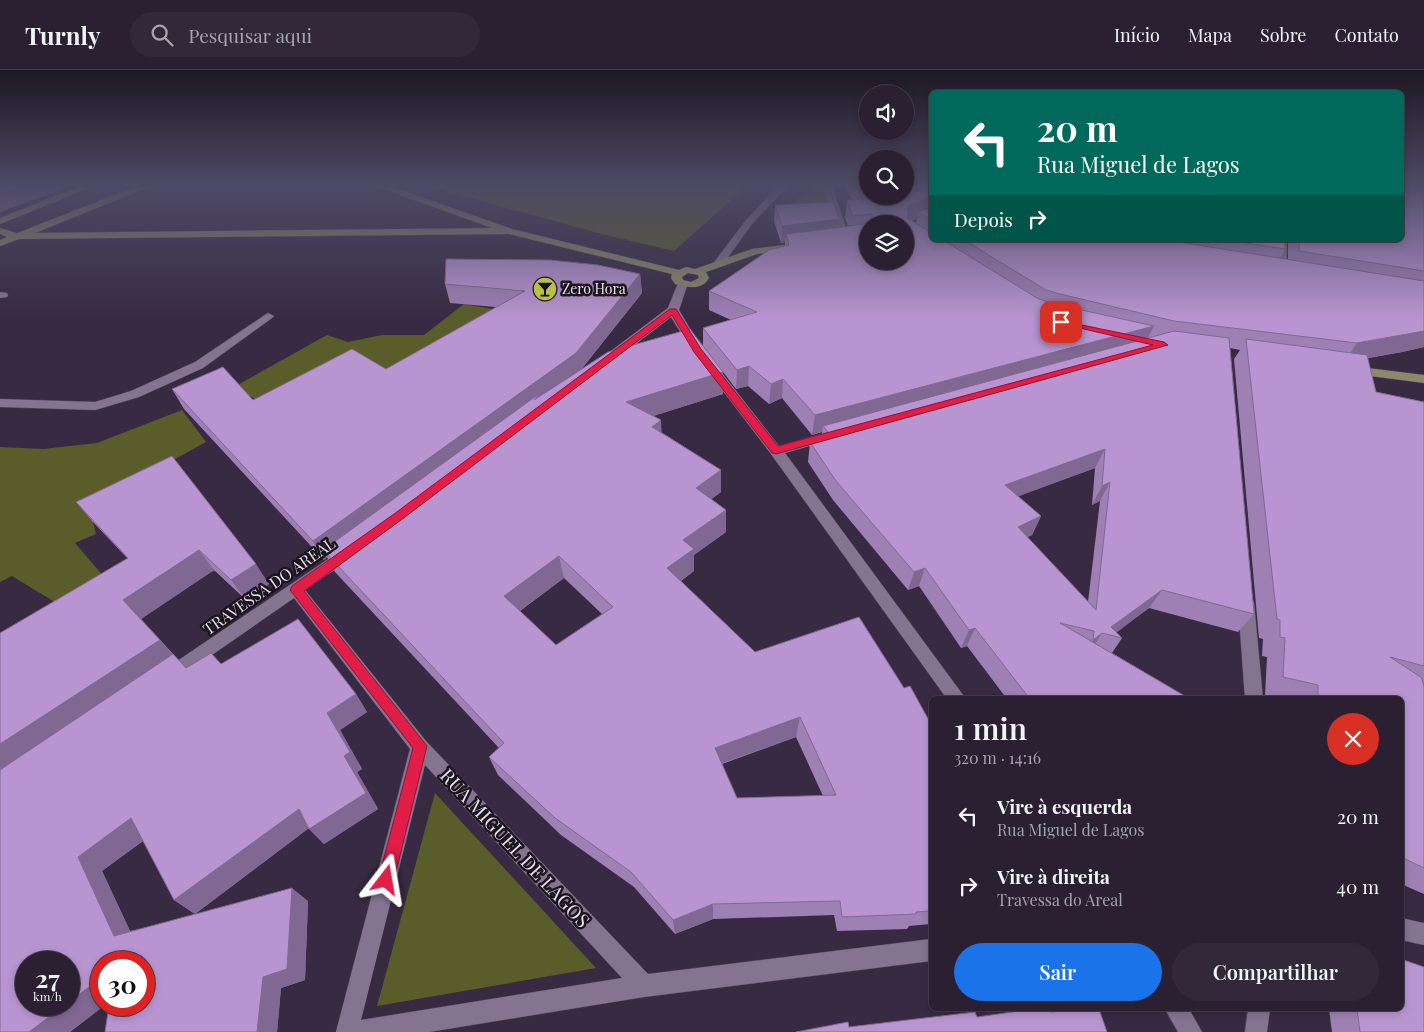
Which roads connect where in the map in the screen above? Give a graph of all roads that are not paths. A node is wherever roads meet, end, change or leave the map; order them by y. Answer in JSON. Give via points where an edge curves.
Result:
{"nodes":[{"id":1,"x":33,"y":229,"type":"edge"},
{"id":2,"x":503,"y":229,"type":"edge"},
{"id":3,"x":744,"y":229,"type":"edge"},
{"id":4,"x":842,"y":229,"type":"edge"},
{"id":5,"x":0,"y":231,"type":"edge"},
{"id":6,"x":509,"y":231,"type":"junction"},
{"id":7,"x":14,"y":236,"type":"junction"},
{"id":8,"x":846,"y":241,"type":"edge"},
{"id":9,"x":1282,"y":242,"type":"edge"},
{"id":10,"x":0,"y":243,"type":"edge"},
{"id":11,"x":801,"y":246,"type":"edge"},
{"id":12,"x":717,"y":264,"type":"junction"},
{"id":13,"x":1281,"y":273,"type":"edge"},
{"id":14,"x":681,"y":278,"type":"junction"},
{"id":15,"x":673,"y":310,"type":"junction"},
{"id":16,"x":268,"y":316,"type":"dead end"},
{"id":17,"x":1335,"y":368,"type":"edge"},
{"id":18,"x":594,"y":370,"type":"edge"},
{"id":19,"x":1424,"y":379,"type":"edge"},
{"id":20,"x":0,"y":403,"type":"edge"},
{"id":21,"x":851,"y":430,"type":"edge"},
{"id":22,"x":776,"y":450,"type":"junction"},
{"id":23,"x":358,"y":545,"type":"edge"},
{"id":24,"x":296,"y":590,"type":"junction"},
{"id":25,"x":1245,"y":591,"type":"edge"},
{"id":26,"x":156,"y":685,"type":"edge"},
{"id":27,"x":955,"y":696,"type":"edge"},
{"id":28,"x":1254,"y":696,"type":"edge"},
{"id":29,"x":420,"y":746,"type":"junction"},
{"id":30,"x":1404,"y":930,"type":"edge"},
{"id":31,"x":1424,"y":934,"type":"edge"},
{"id":32,"x":929,"y":950,"type":"edge"},
{"id":33,"x":644,"y":986,"type":"junction"},
{"id":34,"x":1177,"y":1011,"type":"edge"},
{"id":35,"x":1259,"y":1011,"type":"edge"},
{"id":36,"x":347,"y":1032,"type":"edge"},
{"id":37,"x":358,"y":1032,"type":"edge"},
{"id":38,"x":1191,"y":1032,"type":"edge"},
{"id":39,"x":1256,"y":1032,"type":"edge"}],
"edges":[{"from":1,"to":7,"type":"main road"},
{"from":2,"to":6,"type":"main road"},
{"from":3,"to":12,"type":"street"},
{"from":4,"to":8,"type":"street"},
{"from":5,"to":7,"type":"main road"},
{"from":6,"to":7,"type":"main road"},
{"from":6,"to":14,"type":"main road"},
{"from":7,"to":10,"type":"main road"},
{"from":9,"to":13,"type":"street"},
{"from":11,"to":12,"type":"main road","via":[[756,251]]},
{"from":12,"to":14,"type":"main road","via":[[698,271],[686,270]]},
{"from":14,"to":15,"type":"street"},
{"from":15,"to":18,"type":"street"},
{"from":15,"to":22,"type":"street","via":[[697,350]]},
{"from":16,"to":20,"type":"street","via":[[199,365],[135,394],[95,406]]},
{"from":17,"to":19,"type":"main road"},
{"from":21,"to":22,"type":"street"},
{"from":22,"to":27,"type":"street"},
{"from":23,"to":24,"type":"street","name":"TRAVESSA DO AREAL"},
{"from":24,"to":26,"type":"street","name":"TRAVESSA DO AREAL"},
{"from":24,"to":29,"type":"street","name":"RUA MIGUEL DE LAGOS"},
{"from":25,"to":28,"type":"street"},
{"from":29,"to":33,"type":"street","name":"RUA MIGUEL DE LAGOS"},
{"from":29,"to":36,"type":"street"},
{"from":30,"to":31,"type":"street"},
{"from":32,"to":33,"type":"street"},
{"from":33,"to":37,"type":"street"},
{"from":34,"to":38,"type":"street"},
{"from":35,"to":39,"type":"street"}]}
